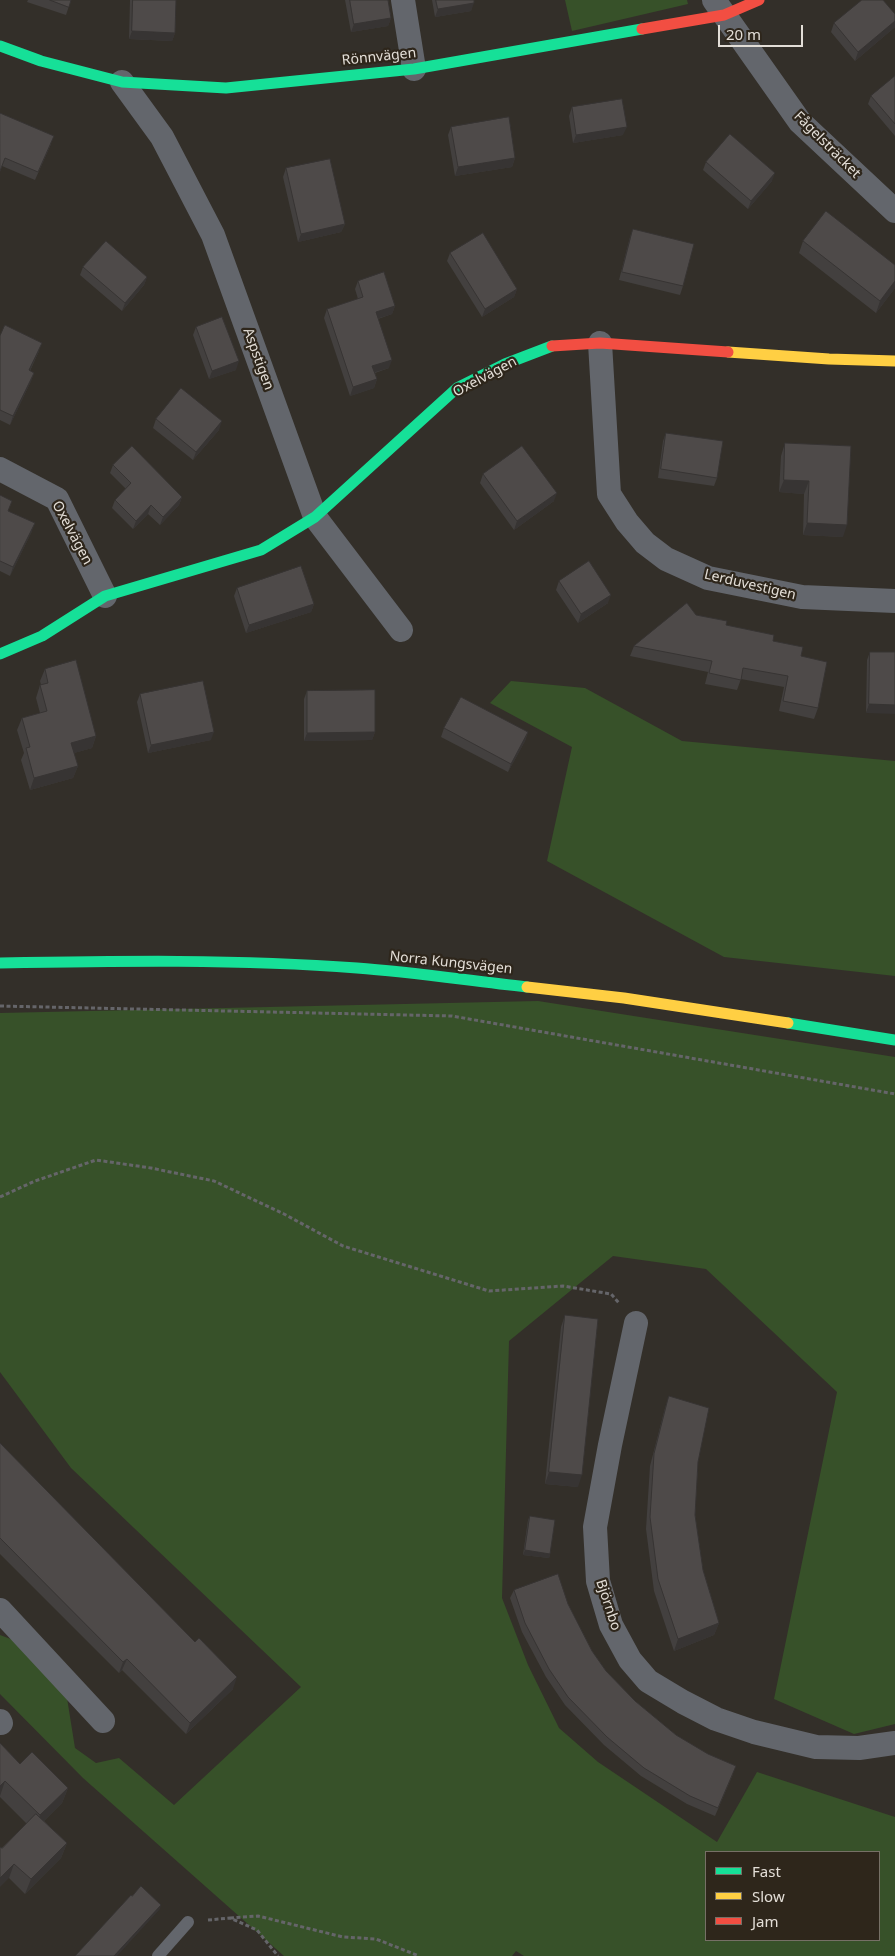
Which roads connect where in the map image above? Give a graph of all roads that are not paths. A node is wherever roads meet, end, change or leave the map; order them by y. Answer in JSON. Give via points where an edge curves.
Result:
{"nodes":[{"id":1,"x":403,"y":0,"type":"edge"},
{"id":2,"x":759,"y":0,"type":"edge"},
{"id":3,"x":719,"y":8,"type":"edge"},
{"id":4,"x":0,"y":46,"type":"edge"},
{"id":5,"x":414,"y":69,"type":"junction"},
{"id":6,"x":122,"y":82,"type":"junction"},
{"id":7,"x":895,"y":211,"type":"edge"},
{"id":8,"x":600,"y":343,"type":"junction"},
{"id":9,"x":895,"y":361,"type":"edge"},
{"id":10,"x":0,"y":468,"type":"edge"},
{"id":11,"x":315,"y":517,"type":"junction"},
{"id":12,"x":105,"y":596,"type":"junction"},
{"id":13,"x":895,"y":601,"type":"edge"},
{"id":14,"x":401,"y":630,"type":"dead end"},
{"id":15,"x":0,"y":654,"type":"edge"},
{"id":16,"x":0,"y":963,"type":"edge"},
{"id":17,"x":895,"y":1040,"type":"edge"},
{"id":18,"x":636,"y":1323,"type":"road end"},
{"id":19,"x":0,"y":1610,"type":"edge"},
{"id":20,"x":103,"y":1721,"type":"dead end"},
{"id":21,"x":895,"y":1743,"type":"edge"},
{"id":22,"x":188,"y":1922,"type":"road end"},
{"id":23,"x":158,"y":1956,"type":"edge"}],
"edges":[{"from":1,"to":5,"type":"street"},
{"from":2,"to":3,"type":"street","name":"Rönnvägen"},
{"from":3,"to":5,"type":"street","name":"Rönnvägen"},
{"from":3,"to":7,"type":"street","name":"Fågelsträcket","via":[[800,122]]},
{"from":4,"to":6,"type":"street","name":"Rönnvägen","via":[[41,61]]},
{"from":5,"to":6,"type":"street","name":"Rönnvägen","via":[[226,88]]},
{"from":6,"to":11,"type":"street","name":"Aspstigen","via":[[162,137],[212,235]]},
{"from":8,"to":9,"type":"street","name":"Oxelvägen"},
{"from":8,"to":11,"type":"street","name":"Oxelvägen","via":[[551,346],[457,388]]},
{"from":8,"to":13,"type":"street","name":"Lerduvestigen","via":[[609,494],[645,543],[666,559],[708,578],[802,597]]},
{"from":10,"to":12,"type":"street","name":"Oxelvägen","via":[[56,499]]},
{"from":11,"to":12,"type":"street","name":"Oxelvägen","via":[[261,550]]},
{"from":11,"to":14,"type":"street","name":"Aspstigen"},
{"from":12,"to":15,"type":"street","name":"Oxelvägen","via":[[42,636]]},
{"from":16,"to":17,"type":"street","name":"Norra Kungsvägen","via":[[226,962],[357,968],[624,998]]},
{"from":18,"to":21,"type":"street","name":"Björnbo","via":[[595,1527],[598,1581],[611,1625],[630,1660],[648,1681],[683,1702],[716,1719],[754,1732],[816,1747],[859,1748]]},
{"from":19,"to":20,"type":"street"},
{"from":22,"to":23,"type":"lane"}]}
